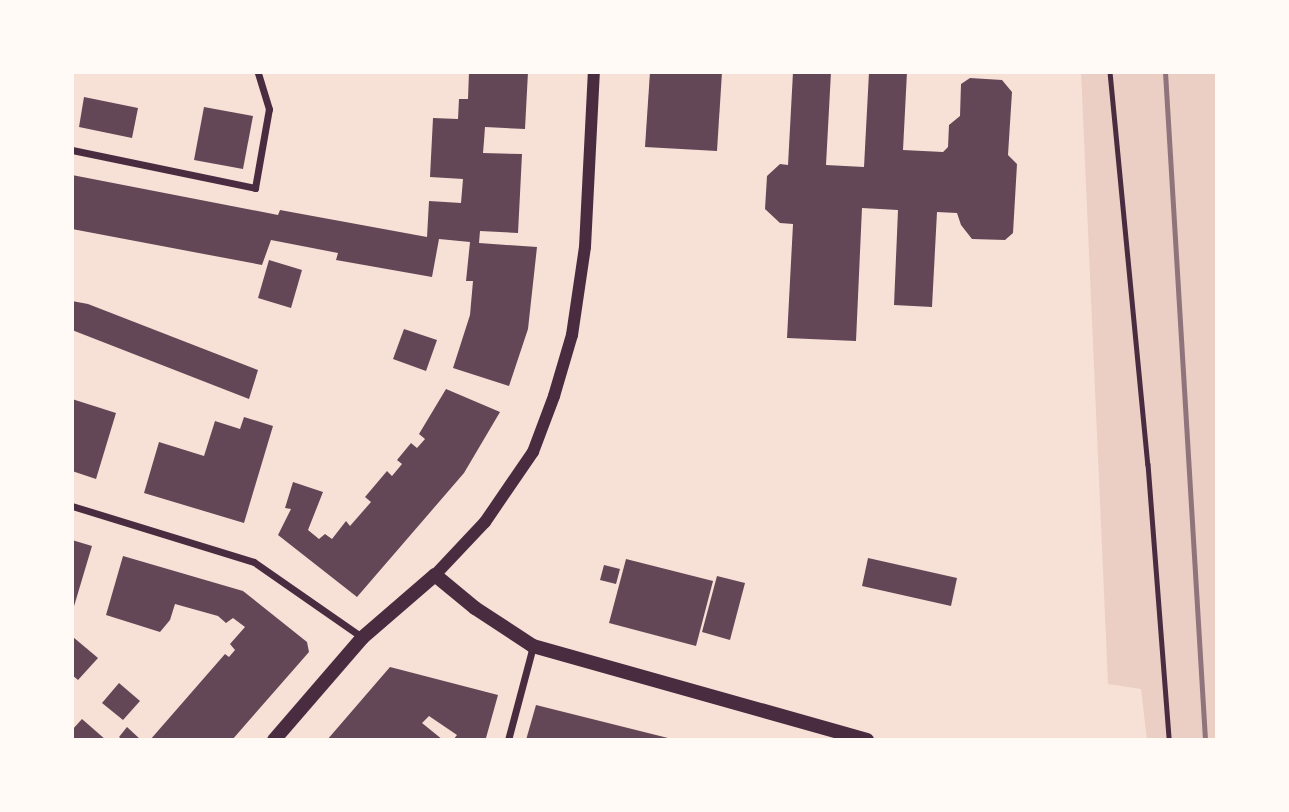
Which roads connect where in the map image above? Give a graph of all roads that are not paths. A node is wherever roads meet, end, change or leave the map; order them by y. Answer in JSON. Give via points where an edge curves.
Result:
{"nodes":[{"id":1,"x":258,"y":72,"type":"edge"},
{"id":2,"x":594,"y":72,"type":"edge"},
{"id":3,"x":72,"y":150,"type":"edge"},
{"id":4,"x":72,"y":506,"type":"edge"},
{"id":5,"x":435,"y":575,"type":"junction"},
{"id":6,"x":362,"y":638,"type":"junction"},
{"id":7,"x":533,"y":646,"type":"junction"},
{"id":8,"x":274,"y":740,"type":"edge"},
{"id":9,"x":508,"y":740,"type":"edge"},
{"id":10,"x":867,"y":740,"type":"edge"}],
"edges":[{"from":1,"to":3,"type":"street","via":[[269,109],[255,188]]},
{"from":2,"to":5,"type":"street","via":[[586,247],[572,335],[554,396],[533,452],[485,522]]},
{"from":4,"to":6,"type":"street","via":[[254,562]]},
{"from":5,"to":6,"type":"main road"},
{"from":5,"to":7,"type":"main road"},
{"from":6,"to":8,"type":"main road"},
{"from":7,"to":9,"type":"street"},
{"from":7,"to":10,"type":"main road"}]}
